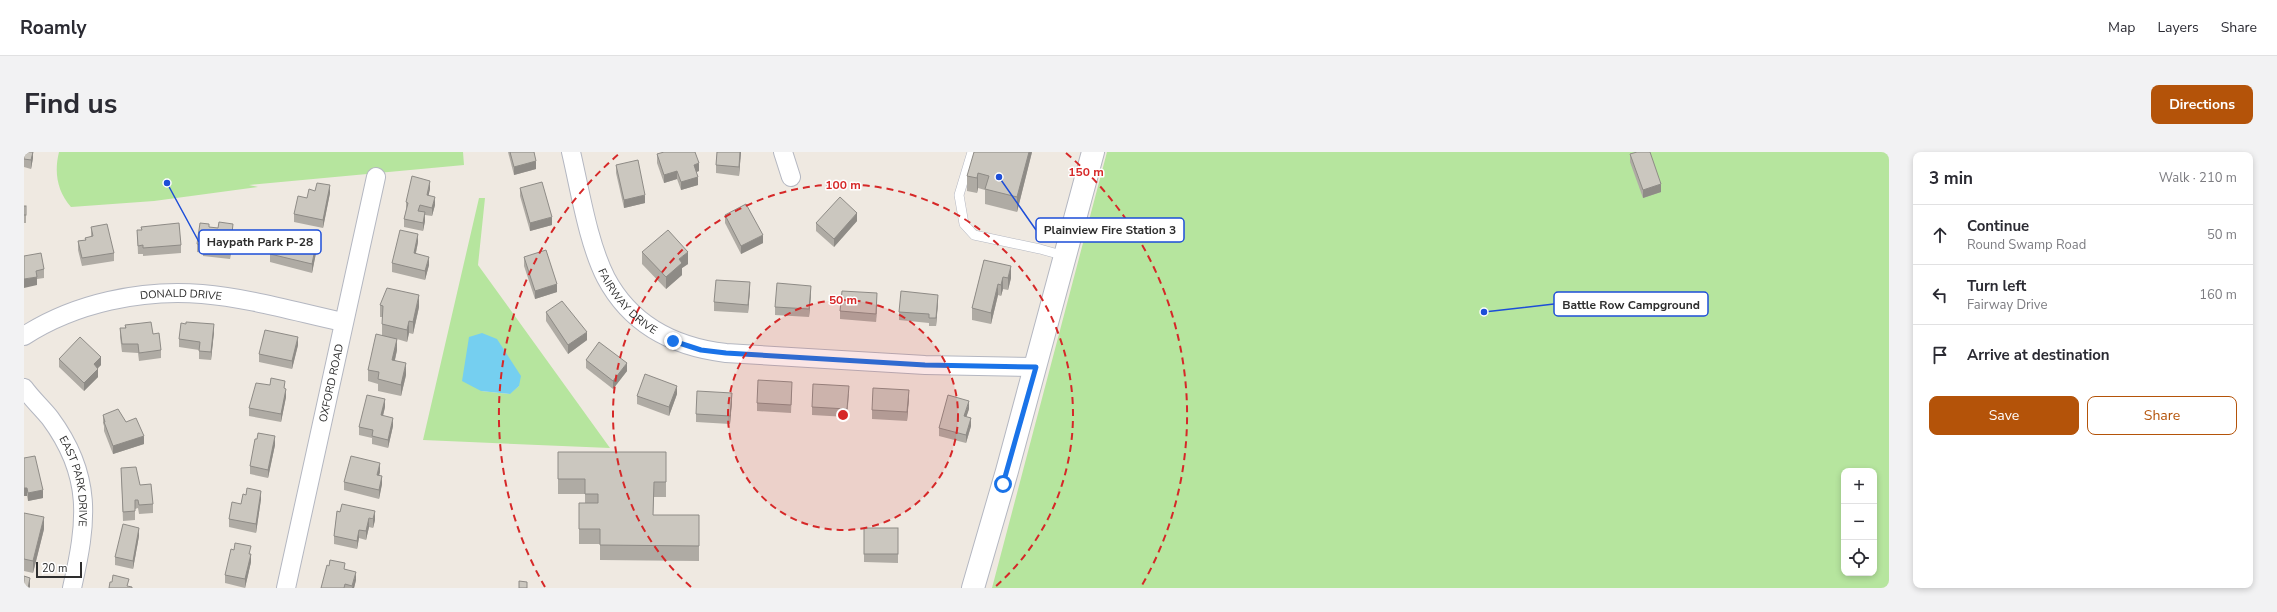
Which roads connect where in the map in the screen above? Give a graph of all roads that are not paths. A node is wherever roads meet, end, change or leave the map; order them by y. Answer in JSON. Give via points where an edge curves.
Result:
{"nodes":[{"id":1,"x":571,"y":152,"type":"edge"},
{"id":2,"x":783,"y":152,"type":"edge"},
{"id":3,"x":972,"y":152,"type":"edge"},
{"id":4,"x":1093,"y":152,"type":"edge"},
{"id":5,"x":376,"y":177,"type":"dead end"},
{"id":6,"x":791,"y":177,"type":"dead end"},
{"id":7,"x":1065,"y":257,"type":"junction"},
{"id":8,"x":343,"y":322,"type":"junction"},
{"id":9,"x":24,"y":336,"type":"edge"},
{"id":10,"x":1036,"y":367,"type":"junction"},
{"id":11,"x":24,"y":388,"type":"edge"},
{"id":12,"x":72,"y":588,"type":"edge"},
{"id":13,"x":286,"y":588,"type":"edge"},
{"id":14,"x":973,"y":588,"type":"edge"}],
"edges":[{"from":1,"to":10,"type":"street","name":"FAIRWAY DRIVE","via":[[594,247],[606,277],[618,296],[636,315],[656,332],[673,341],[701,350],[726,353],[925,365]]},
{"from":2,"to":6,"type":"street"},
{"from":3,"to":7,"type":"lane","via":[[959,195],[964,224],[974,235],[1040,248]]},
{"from":4,"to":7,"type":"main road"},
{"from":5,"to":8,"type":"street","name":"OXFORD ROAD"},
{"from":7,"to":10,"type":"main road"},
{"from":8,"to":9,"type":"street","name":"DONALD DRIVE","via":[[226,297],[157,293],[112,300],[70,313]]},
{"from":8,"to":13,"type":"street","name":"OXFORD ROAD"},
{"from":10,"to":14,"type":"main road"},
{"from":11,"to":12,"type":"street","name":"EAST PARK DRIVE","via":[[57,429],[68,446],[77,468],[83,496],[84,524]]}]}
